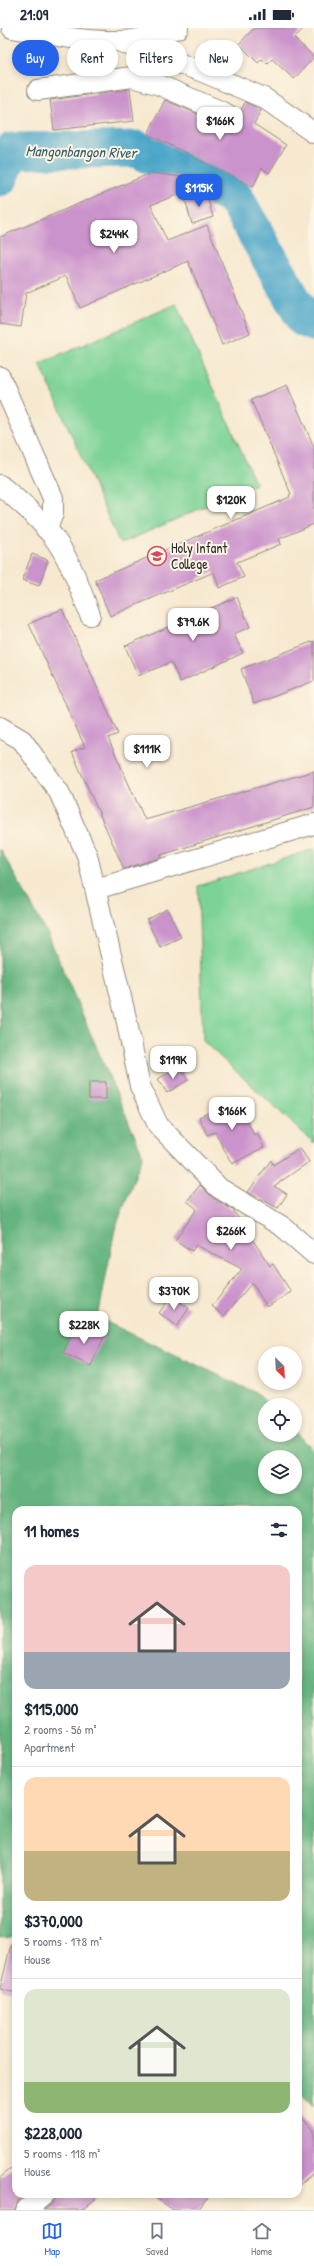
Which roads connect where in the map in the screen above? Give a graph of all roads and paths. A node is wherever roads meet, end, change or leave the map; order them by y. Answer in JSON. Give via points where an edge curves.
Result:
{"nodes":[{"id":1,"x":12,"y":28,"type":"edge"},
{"id":2,"x":178,"y":28,"type":"edge"},
{"id":3,"x":104,"y":40,"type":"edge"},
{"id":4,"x":118,"y":41,"type":"joint"},
{"id":5,"x":126,"y":44,"type":"edge"},
{"id":6,"x":187,"y":66,"type":"edge"},
{"id":7,"x":132,"y":78,"type":"joint"},
{"id":8,"x":38,"y":90,"type":"dead end"},
{"id":9,"x":227,"y":114,"type":"dead end"},
{"id":10,"x":314,"y":133,"type":"edge"},
{"id":11,"x":0,"y":377,"type":"edge"},
{"id":12,"x":0,"y":485,"type":"edge"},
{"id":13,"x":46,"y":529,"type":"junction"},
{"id":14,"x":90,"y":615,"type":"dead end"},
{"id":15,"x":0,"y":727,"type":"edge"},
{"id":16,"x":314,"y":824,"type":"edge"},
{"id":17,"x":96,"y":889,"type":"junction"},
{"id":18,"x":314,"y":1254,"type":"edge"},
{"id":19,"x":40,"y":2198,"type":"edge"},
{"id":20,"x":26,"y":2210,"type":"edge"}],
"edges":[{"from":1,"to":3,"type":"street","via":[[64,37]]},
{"from":2,"to":4,"type":"street","via":[[158,35]]},
{"from":4,"to":5,"type":"street"},
{"from":6,"to":10,"type":"street","via":[[264,98]]},
{"from":7,"to":8,"type":"street"},
{"from":7,"to":9,"type":"street","via":[[157,84]]},
{"from":11,"to":13,"type":"street","via":[[53,498],[53,514]]},
{"from":12,"to":13,"type":"street"},
{"from":13,"to":14,"type":"street","via":[[57,542],[75,575]]},
{"from":15,"to":17,"type":"street","via":[[22,740],[59,792],[87,855]]},
{"from":16,"to":17,"type":"street"},
{"from":17,"to":18,"type":"street","via":[[140,1086],[158,1125],[219,1188],[284,1227]]},
{"from":19,"to":20,"type":"street"}]}
